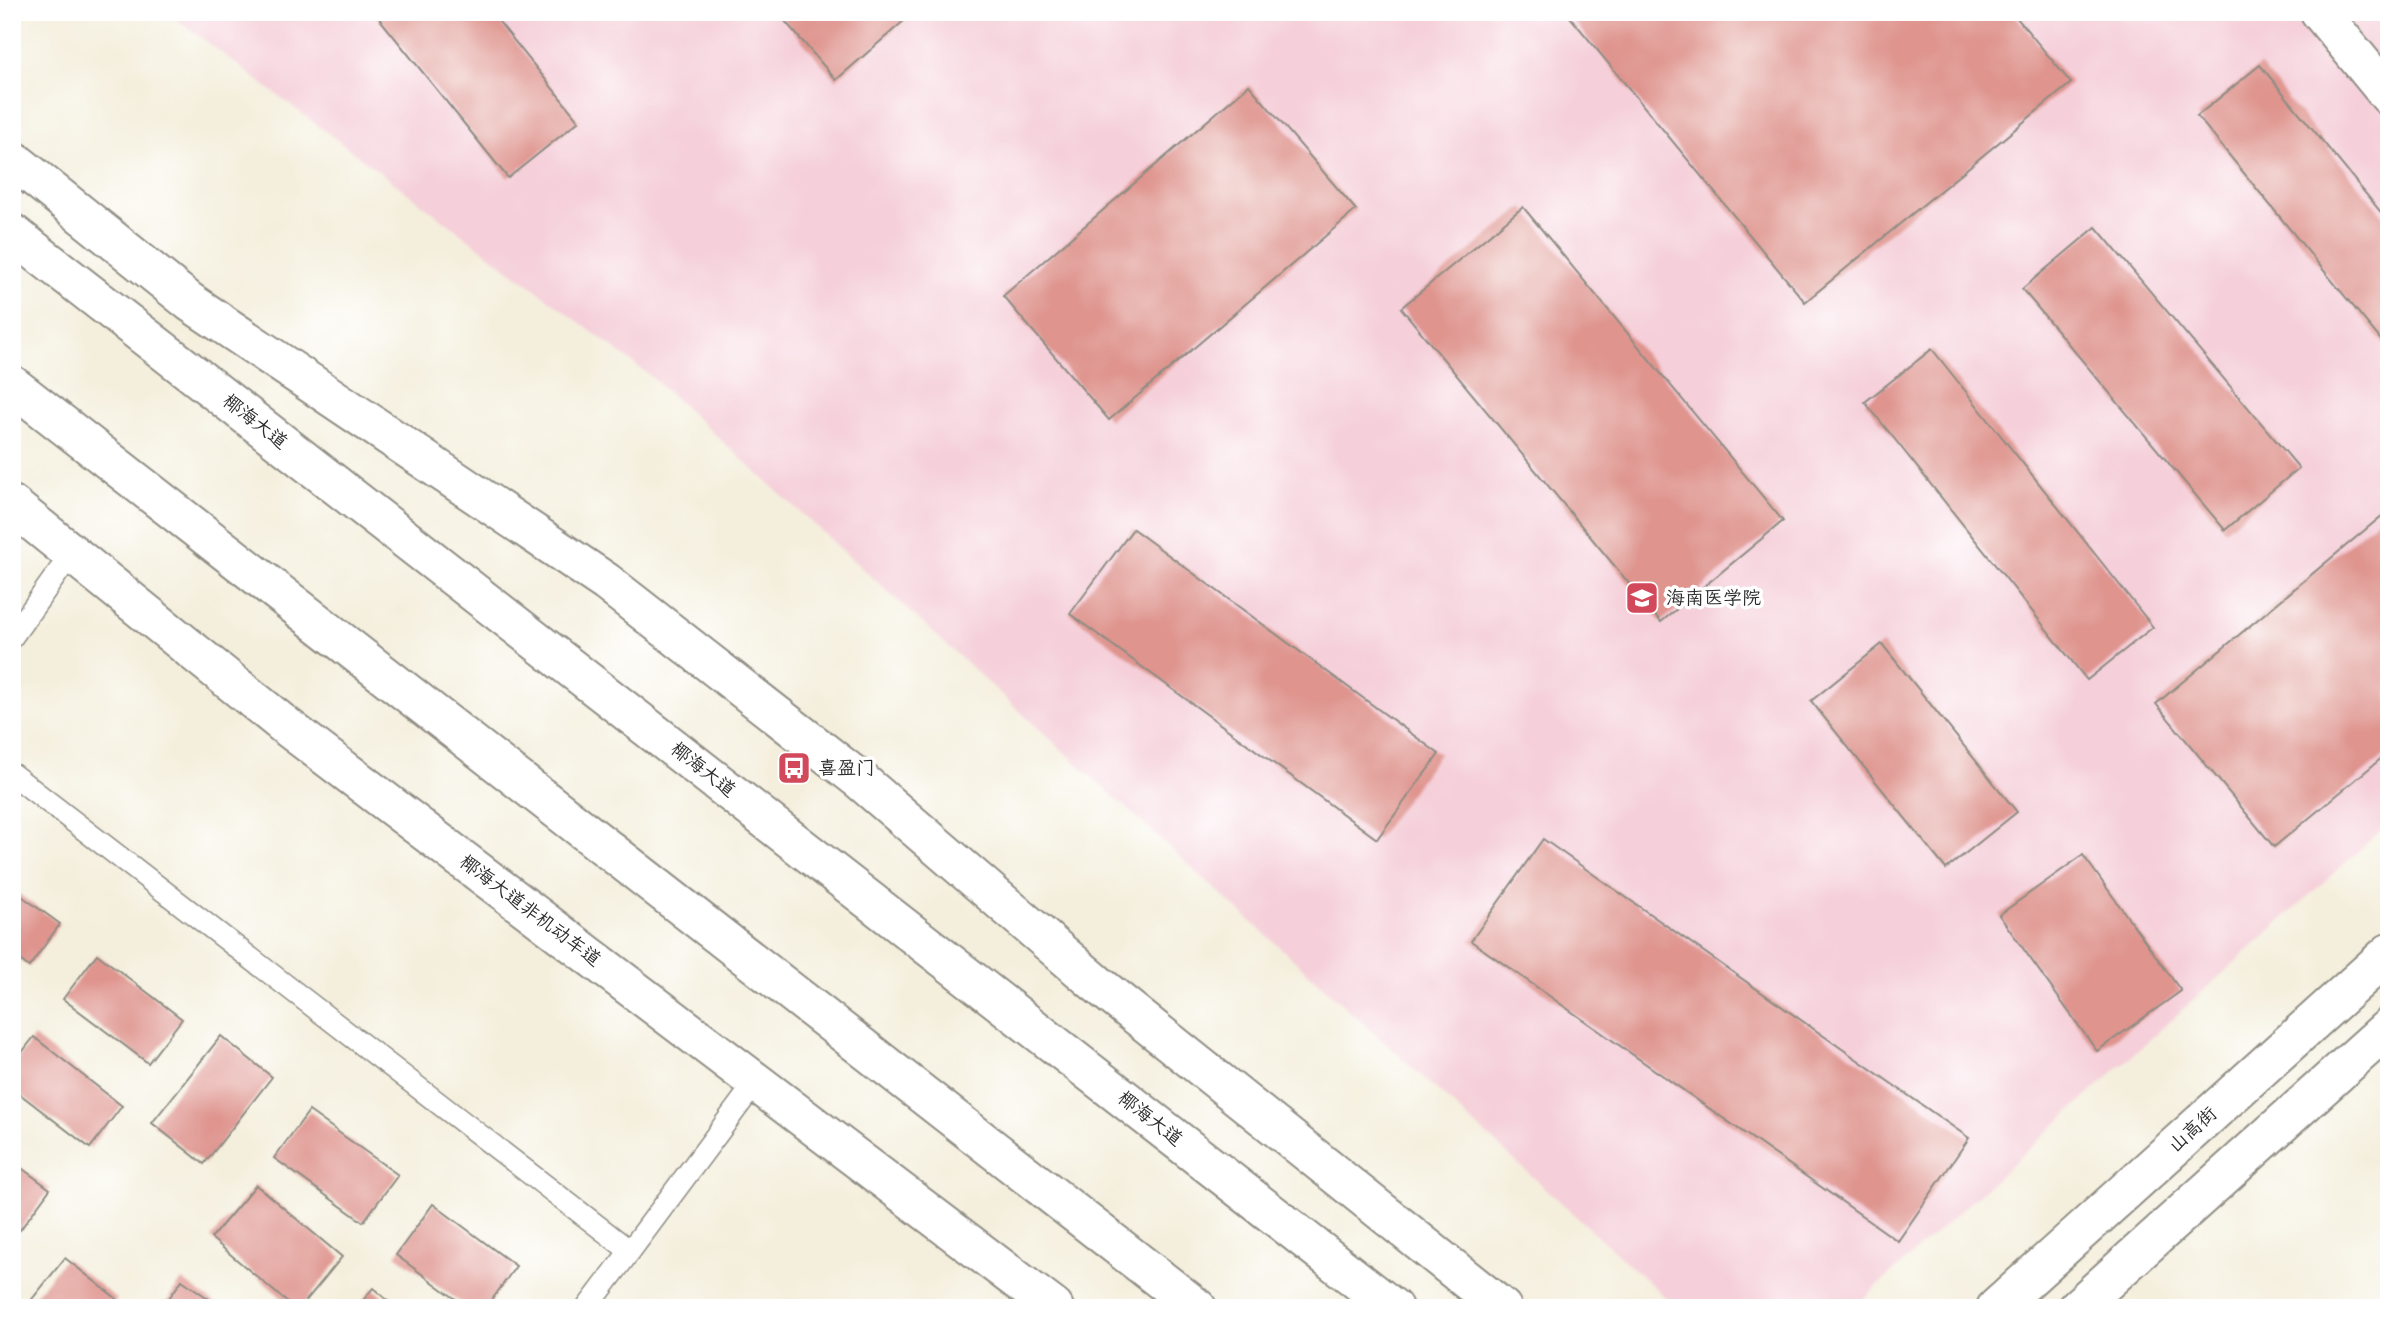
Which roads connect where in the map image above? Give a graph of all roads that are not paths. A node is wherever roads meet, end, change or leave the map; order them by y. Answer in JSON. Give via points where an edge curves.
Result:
{"nodes":[{"id":1,"x":2320,"y":12,"type":"edge"},
{"id":2,"x":2389,"y":96,"type":"edge"},
{"id":3,"x":12,"y":159,"type":"edge"},
{"id":4,"x":12,"y":233,"type":"edge"},
{"id":5,"x":12,"y":385,"type":"edge"},
{"id":6,"x":12,"y":505,"type":"edge"},
{"id":7,"x":72,"y":554,"type":"junction"},
{"id":8,"x":12,"y":637,"type":"edge"},
{"id":9,"x":12,"y":774,"type":"edge"},
{"id":10,"x":2389,"y":953,"type":"edge"},
{"id":11,"x":2389,"y":1027,"type":"edge"},
{"id":12,"x":756,"y":1082,"type":"junction"},
{"id":13,"x":630,"y":1251,"type":"junction"},
{"id":14,"x":587,"y":1308,"type":"edge"},
{"id":15,"x":1054,"y":1308,"type":"edge"},
{"id":16,"x":1197,"y":1308,"type":"edge"},
{"id":17,"x":1393,"y":1308,"type":"edge"},
{"id":18,"x":1503,"y":1308,"type":"edge"},
{"id":19,"x":1996,"y":1308,"type":"edge"},
{"id":20,"x":2077,"y":1308,"type":"edge"}],
"edges":[{"from":1,"to":2,"type":"main road"},
{"from":3,"to":18,"type":"main road","via":[[190,303],[617,590],[862,781],[1096,983]]},
{"from":4,"to":17,"type":"main road","name":"椰海大道"},
{"from":5,"to":16,"type":"main road"},
{"from":6,"to":7,"type":"main road","name":"椰海大道非机动车道"},
{"from":7,"to":8,"type":"lane"},
{"from":7,"to":12,"type":"main road","name":"椰海大道非机动车道","via":[[282,723]]},
{"from":9,"to":13,"type":"lane"},
{"from":10,"to":19,"type":"main road","name":"山高街"},
{"from":11,"to":20,"type":"main road"},
{"from":12,"to":13,"type":"lane"},
{"from":12,"to":15,"type":"main road","name":"椰海大道非机动车道"},
{"from":13,"to":14,"type":"lane"}]}
